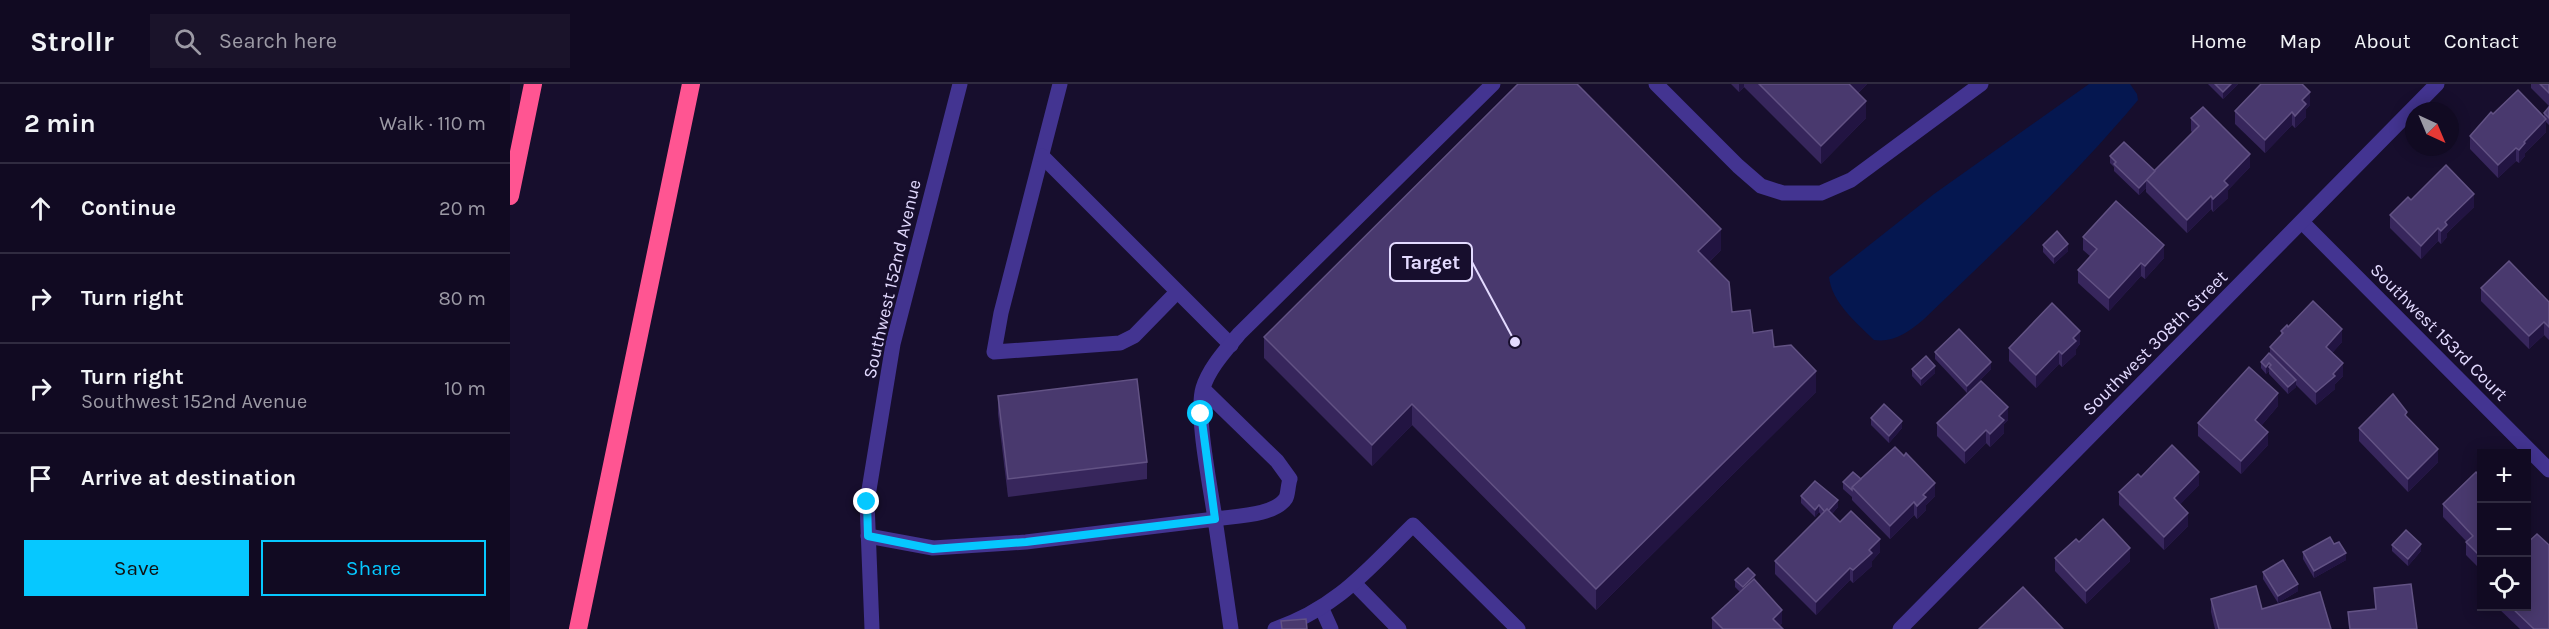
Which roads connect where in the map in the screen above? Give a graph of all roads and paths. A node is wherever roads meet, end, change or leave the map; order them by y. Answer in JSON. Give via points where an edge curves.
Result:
{"nodes":[{"id":1,"x":533,"y":84,"type":"edge"},
{"id":2,"x":691,"y":84,"type":"edge"},
{"id":3,"x":960,"y":84,"type":"edge"},
{"id":4,"x":1060,"y":84,"type":"edge"},
{"id":5,"x":1493,"y":84,"type":"edge"},
{"id":6,"x":1656,"y":84,"type":"edge"},
{"id":7,"x":1981,"y":84,"type":"edge"},
{"id":8,"x":2437,"y":84,"type":"edge"},
{"id":9,"x":1042,"y":156,"type":"junction"},
{"id":10,"x":510,"y":196,"type":"edge"},
{"id":11,"x":2302,"y":222,"type":"junction"},
{"id":12,"x":1177,"y":292,"type":"junction"},
{"id":13,"x":1231,"y":345,"type":"junction"},
{"id":14,"x":1203,"y":389,"type":"junction"},
{"id":15,"x":2549,"y":470,"type":"edge"},
{"id":16,"x":1215,"y":519,"type":"junction"},
{"id":17,"x":868,"y":536,"type":"junction"},
{"id":18,"x":1354,"y":583,"type":"junction"},
{"id":19,"x":1322,"y":609,"type":"junction"},
{"id":20,"x":578,"y":629,"type":"edge"},
{"id":21,"x":872,"y":629,"type":"edge"},
{"id":22,"x":1231,"y":629,"type":"edge"},
{"id":23,"x":1275,"y":629,"type":"edge"},
{"id":24,"x":1331,"y":629,"type":"edge"},
{"id":25,"x":1399,"y":629,"type":"edge"},
{"id":26,"x":1518,"y":629,"type":"edge"},
{"id":27,"x":1900,"y":629,"type":"edge"}],
"edges":[{"from":1,"to":10,"type":"highway"},
{"from":2,"to":20,"type":"highway"},
{"from":3,"to":17,"type":"street","name":"Southwest 152nd Avenue","via":[[893,344],[867,502]]},
{"from":4,"to":9,"type":"street"},
{"from":5,"to":13,"type":"street"},
{"from":6,"to":7,"type":"street","via":[[1761,186],[1783,193],[1821,193],[1851,180]]},
{"from":8,"to":11,"type":"street","name":"Southwest 308th Street"},
{"from":9,"to":12,"type":"street"},
{"from":9,"to":12,"type":"street","via":[[994,352],[1120,343],[1134,336]]},
{"from":11,"to":15,"type":"street","name":"Southwest 153rd Court"},
{"from":11,"to":27,"type":"street","name":"Southwest 308th Street"},
{"from":12,"to":13,"type":"street"},
{"from":13,"to":14,"type":"street","via":[[1218,359]]},
{"from":14,"to":16,"type":"street","via":[[1201,414]]},
{"from":14,"to":16,"type":"street","via":[[1277,461],[1290,479],[1286,498],[1273,508]]},
{"from":16,"to":17,"type":"street","via":[[933,549]]},
{"from":16,"to":22,"type":"street"},
{"from":17,"to":21,"type":"street","name":"Southwest 152nd Avenue"},
{"from":18,"to":19,"type":"street"},
{"from":18,"to":25,"type":"street"},
{"from":18,"to":26,"type":"street","via":[[1413,525]]},
{"from":19,"to":23,"type":"street"},
{"from":19,"to":24,"type":"street"}]}
